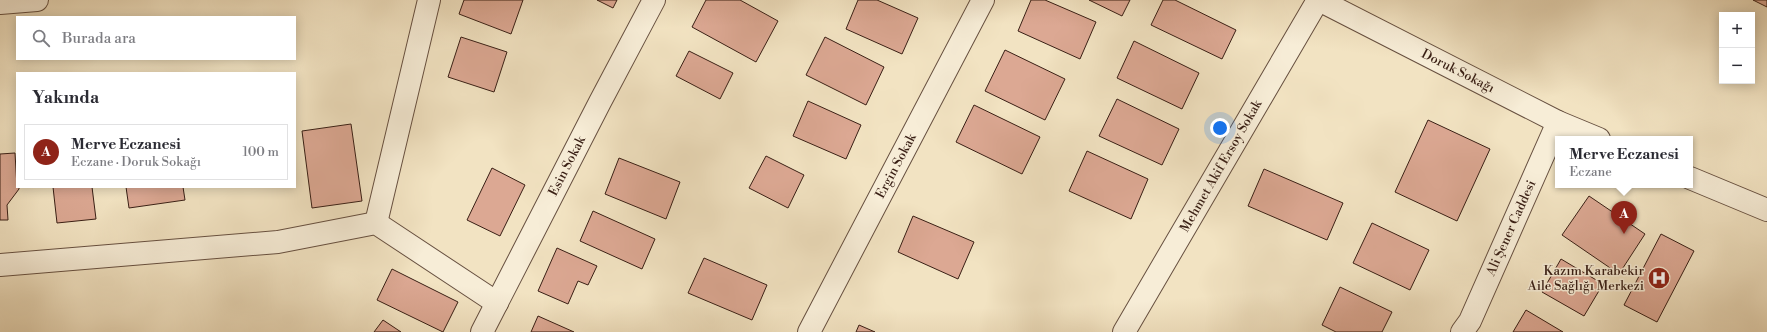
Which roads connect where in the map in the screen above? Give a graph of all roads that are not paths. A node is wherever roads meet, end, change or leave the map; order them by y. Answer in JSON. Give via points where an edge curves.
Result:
{"nodes":[{"id":1,"x":37,"y":0,"type":"edge"},
{"id":2,"x":429,"y":0,"type":"edge"},
{"id":3,"x":654,"y":0,"type":"edge"},
{"id":4,"x":983,"y":0,"type":"edge"},
{"id":5,"x":1319,"y":0,"type":"edge"},
{"id":6,"x":0,"y":4,"type":"edge"},
{"id":7,"x":1558,"y":122,"type":"junction"},
{"id":8,"x":1592,"y":136,"type":"edge"},
{"id":9,"x":1693,"y":179,"type":"edge"},
{"id":10,"x":1767,"y":210,"type":"edge"},
{"id":11,"x":376,"y":223,"type":"junction"},
{"id":12,"x":0,"y":265,"type":"edge"},
{"id":13,"x":497,"y":303,"type":"junction"},
{"id":14,"x":482,"y":332,"type":"edge"},
{"id":15,"x":809,"y":332,"type":"edge"},
{"id":16,"x":1124,"y":332,"type":"edge"},
{"id":17,"x":1462,"y":332,"type":"edge"}],
"edges":[{"from":1,"to":6,"type":"street"},
{"from":2,"to":11,"type":"street"},
{"from":3,"to":13,"type":"street","name":"Esin Sokak"},
{"from":4,"to":15,"type":"street","name":"Ergin Sokak"},
{"from":5,"to":7,"type":"street","name":"Doruk Sokağı"},
{"from":5,"to":16,"type":"street","name":"Mehmet Akif Ersoy Sokak"},
{"from":7,"to":8,"type":"street","name":"Doruk Sokağı"},
{"from":7,"to":17,"type":"street","name":"Ali Şener Caddesi","via":[[1470,321]]},
{"from":9,"to":10,"type":"street"},
{"from":11,"to":12,"type":"street","via":[[278,242]]},
{"from":11,"to":13,"type":"street"},
{"from":13,"to":14,"type":"street","name":"Esin Sokak"}]}
